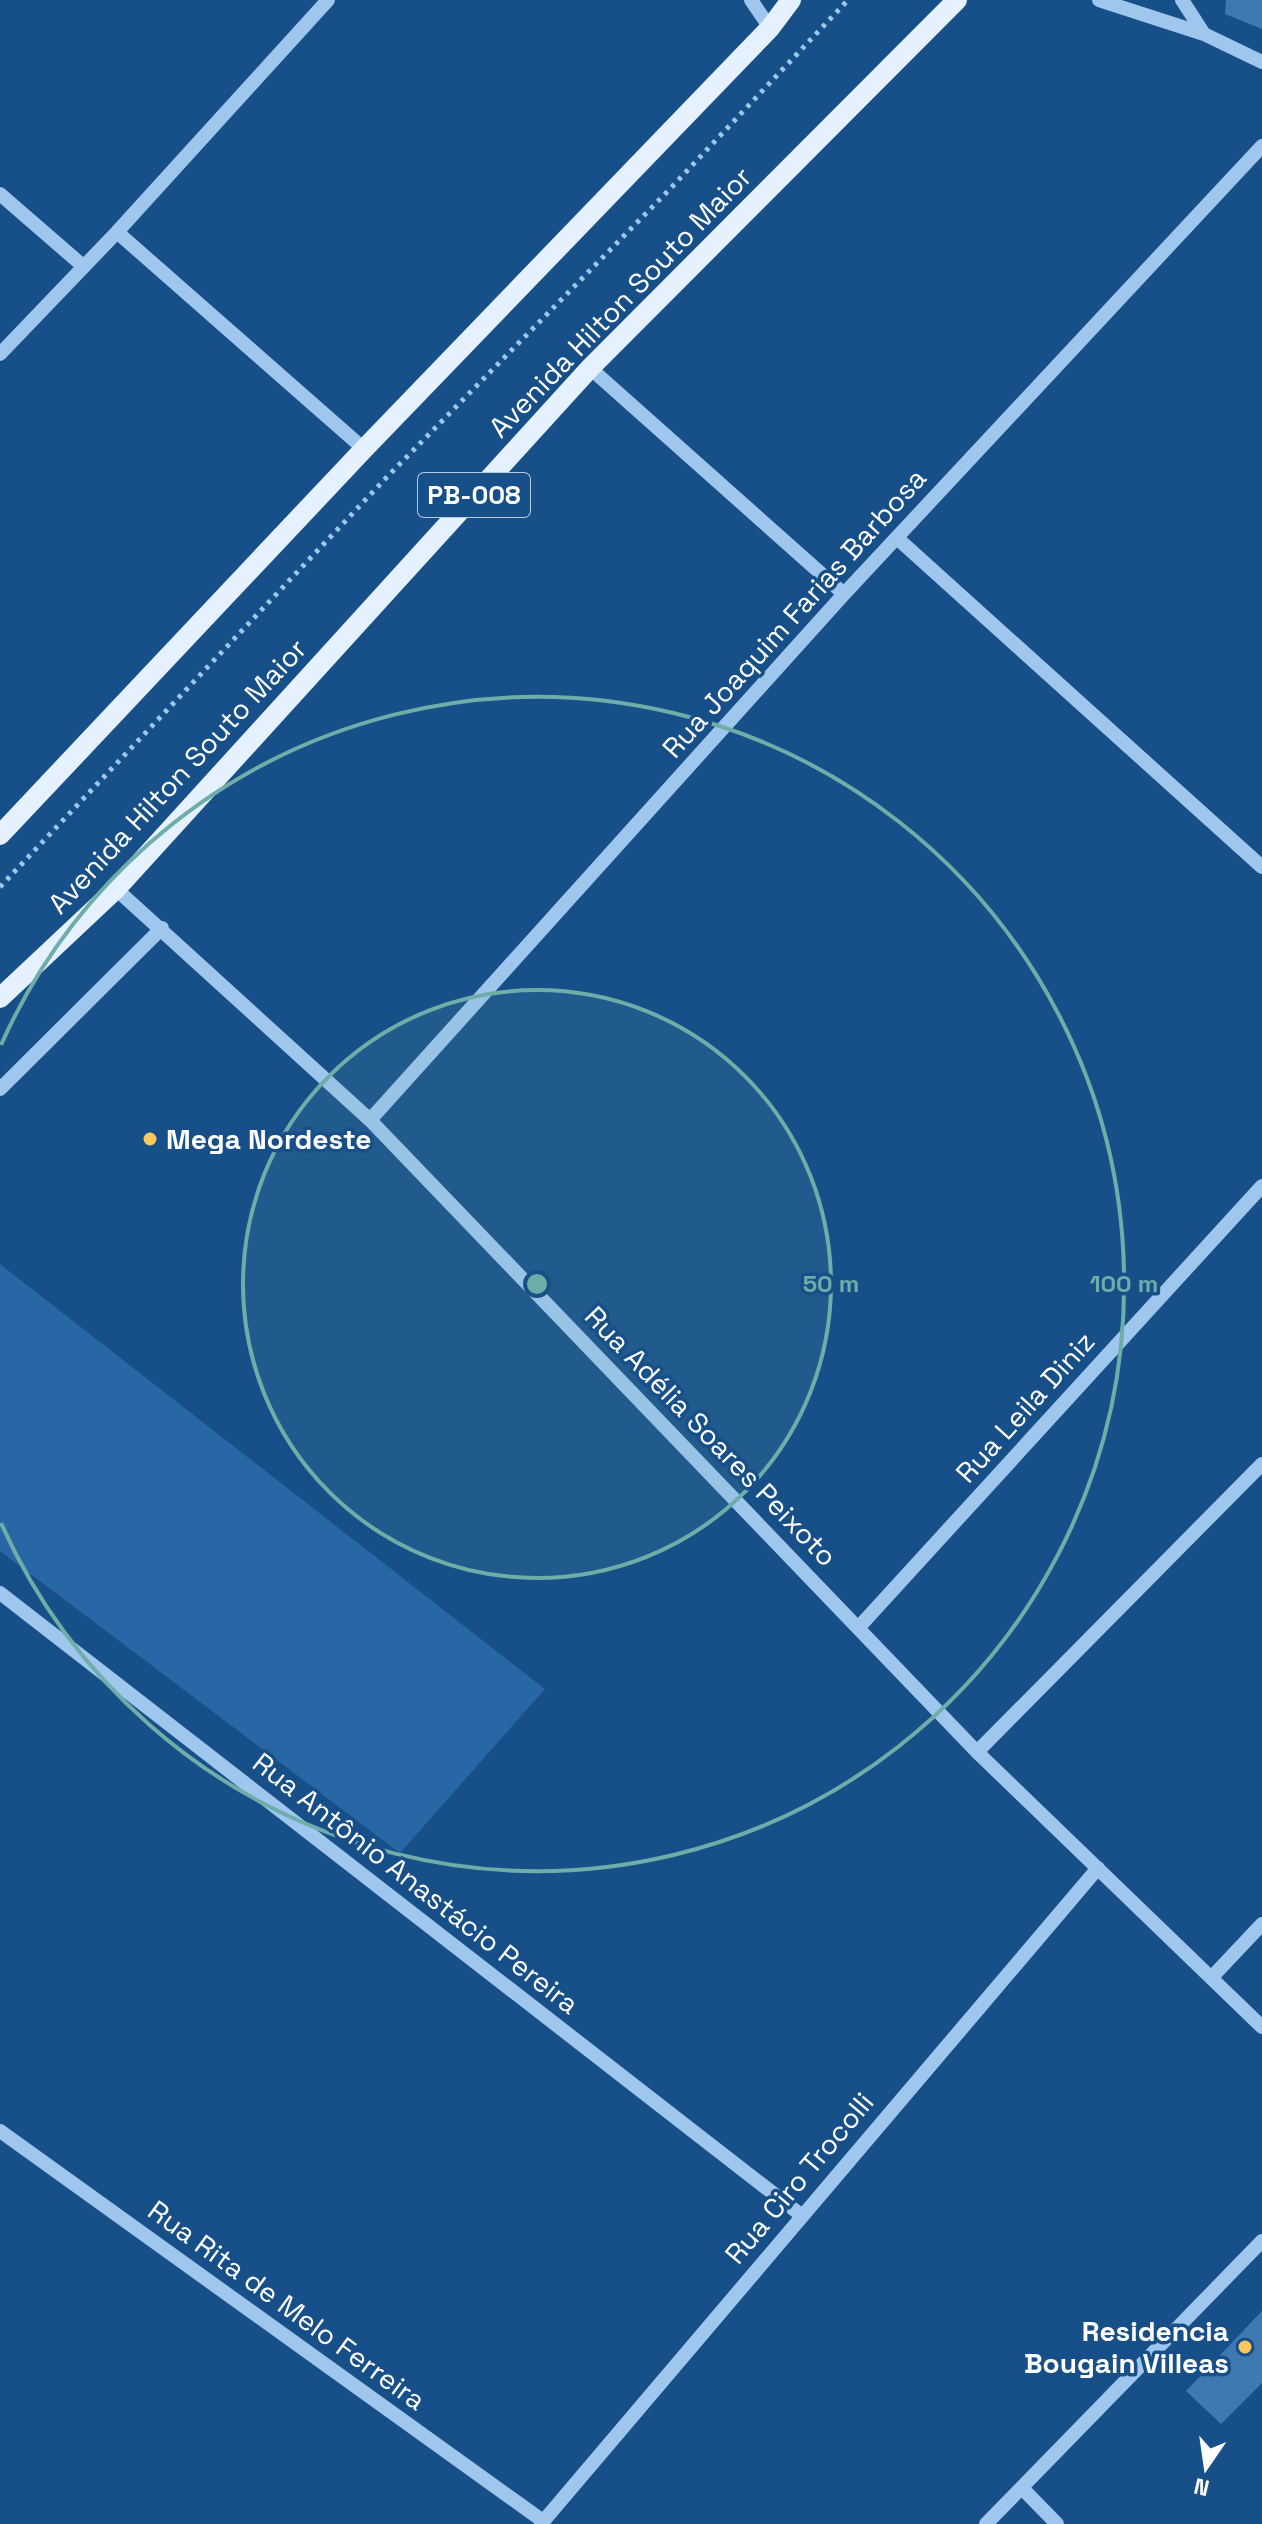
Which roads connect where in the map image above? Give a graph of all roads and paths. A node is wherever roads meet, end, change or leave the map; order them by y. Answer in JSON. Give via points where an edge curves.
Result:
{"nodes":[{"id":1,"x":328,"y":0,"type":"edge"},
{"id":2,"x":751,"y":0,"type":"edge"},
{"id":3,"x":791,"y":0,"type":"edge"},
{"id":4,"x":848,"y":0,"type":"edge"},
{"id":5,"x":957,"y":0,"type":"edge"},
{"id":6,"x":1099,"y":0,"type":"edge"},
{"id":7,"x":1182,"y":0,"type":"edge"},
{"id":8,"x":770,"y":28,"type":"junction"},
{"id":9,"x":1204,"y":34,"type":"junction"},
{"id":10,"x":1262,"y":62,"type":"edge"},
{"id":11,"x":1262,"y":146,"type":"edge"},
{"id":12,"x":0,"y":194,"type":"edge"},
{"id":13,"x":117,"y":232,"type":"junction"},
{"id":14,"x":83,"y":266,"type":"junction"},
{"id":15,"x":0,"y":354,"type":"edge"},
{"id":16,"x":590,"y":368,"type":"junction"},
{"id":17,"x":364,"y":449,"type":"junction"},
{"id":18,"x":897,"y":538,"type":"junction"},
{"id":19,"x":844,"y":594,"type":"junction"},
{"id":20,"x":0,"y":835,"type":"edge"},
{"id":21,"x":1262,"y":867,"type":"edge"},
{"id":22,"x":0,"y":887,"type":"edge"},
{"id":23,"x":116,"y":889,"type":"junction"},
{"id":24,"x":162,"y":928,"type":"junction"},
{"id":25,"x":0,"y":998,"type":"edge"},
{"id":26,"x":0,"y":1089,"type":"edge"},
{"id":27,"x":370,"y":1120,"type":"junction"},
{"id":28,"x":1262,"y":1186,"type":"edge"},
{"id":29,"x":1262,"y":1464,"type":"edge"},
{"id":30,"x":0,"y":1593,"type":"edge"},
{"id":31,"x":859,"y":1627,"type":"junction"},
{"id":32,"x":977,"y":1752,"type":"junction"},
{"id":33,"x":1098,"y":1868,"type":"junction"},
{"id":34,"x":1262,"y":1924,"type":"edge"},
{"id":35,"x":1212,"y":1977,"type":"junction"},
{"id":36,"x":1262,"y":2027,"type":"edge"},
{"id":37,"x":0,"y":2131,"type":"edge"},
{"id":38,"x":801,"y":2215,"type":"junction"},
{"id":39,"x":1262,"y":2241,"type":"edge"},
{"id":40,"x":1022,"y":2488,"type":"junction"},
{"id":41,"x":542,"y":2522,"type":"edge"},
{"id":42,"x":986,"y":2524,"type":"edge"},
{"id":43,"x":1057,"y":2524,"type":"edge"}],
"edges":[{"from":1,"to":13,"type":"street"},
{"from":2,"to":8,"type":"street"},
{"from":3,"to":8,"type":"main road"},
{"from":4,"to":22,"type":"path"},
{"from":5,"to":16,"type":"main road","name":"Avenida Hilton Souto Maior","number":"PB-008"},
{"from":6,"to":9,"type":"street"},
{"from":7,"to":9,"type":"street"},
{"from":8,"to":17,"type":"main road"},
{"from":9,"to":10,"type":"street"},
{"from":11,"to":18,"type":"street","name":"Rua Joaquim Farias Barbosa"},
{"from":12,"to":14,"type":"street"},
{"from":13,"to":14,"type":"street"},
{"from":13,"to":17,"type":"street"},
{"from":14,"to":15,"type":"street"},
{"from":16,"to":19,"type":"street"},
{"from":16,"to":23,"type":"main road","name":"Avenida Hilton Souto Maior","number":"PB-008"},
{"from":17,"to":20,"type":"main road"},
{"from":18,"to":19,"type":"street","name":"Rua Joaquim Farias Barbosa"},
{"from":18,"to":21,"type":"street"},
{"from":19,"to":27,"type":"street","name":"Rua Joaquim Farias Barbosa"},
{"from":23,"to":24,"type":"street","name":"Rua Adélia Soares Peixoto"},
{"from":23,"to":25,"type":"main road","name":"Avenida Hilton Souto Maior","number":"PB-008"},
{"from":24,"to":26,"type":"street"},
{"from":24,"to":27,"type":"street","name":"Rua Adélia Soares Peixoto"},
{"from":27,"to":31,"type":"street","name":"Rua Adélia Soares Peixoto"},
{"from":28,"to":31,"type":"street","name":"Rua Leila Diniz"},
{"from":29,"to":32,"type":"street"},
{"from":30,"to":38,"type":"street","name":"Rua Antônio Anastácio Pereira"},
{"from":31,"to":32,"type":"street","name":"Rua Adélia Soares Peixoto"},
{"from":32,"to":33,"type":"street","name":"Rua Adélia Soares Peixoto"},
{"from":33,"to":35,"type":"street","name":"Rua Adélia Soares Peixoto"},
{"from":33,"to":38,"type":"street","name":"Rua Ciro Trocolli"},
{"from":34,"to":35,"type":"street"},
{"from":35,"to":36,"type":"street","name":"Rua Adélia Soares Peixoto"},
{"from":37,"to":41,"type":"street","name":"Rua Rita de Melo Ferreira"},
{"from":38,"to":41,"type":"street","name":"Rua Ciro Trocolli"},
{"from":39,"to":40,"type":"street"},
{"from":40,"to":42,"type":"street"},
{"from":40,"to":43,"type":"street"}]}
